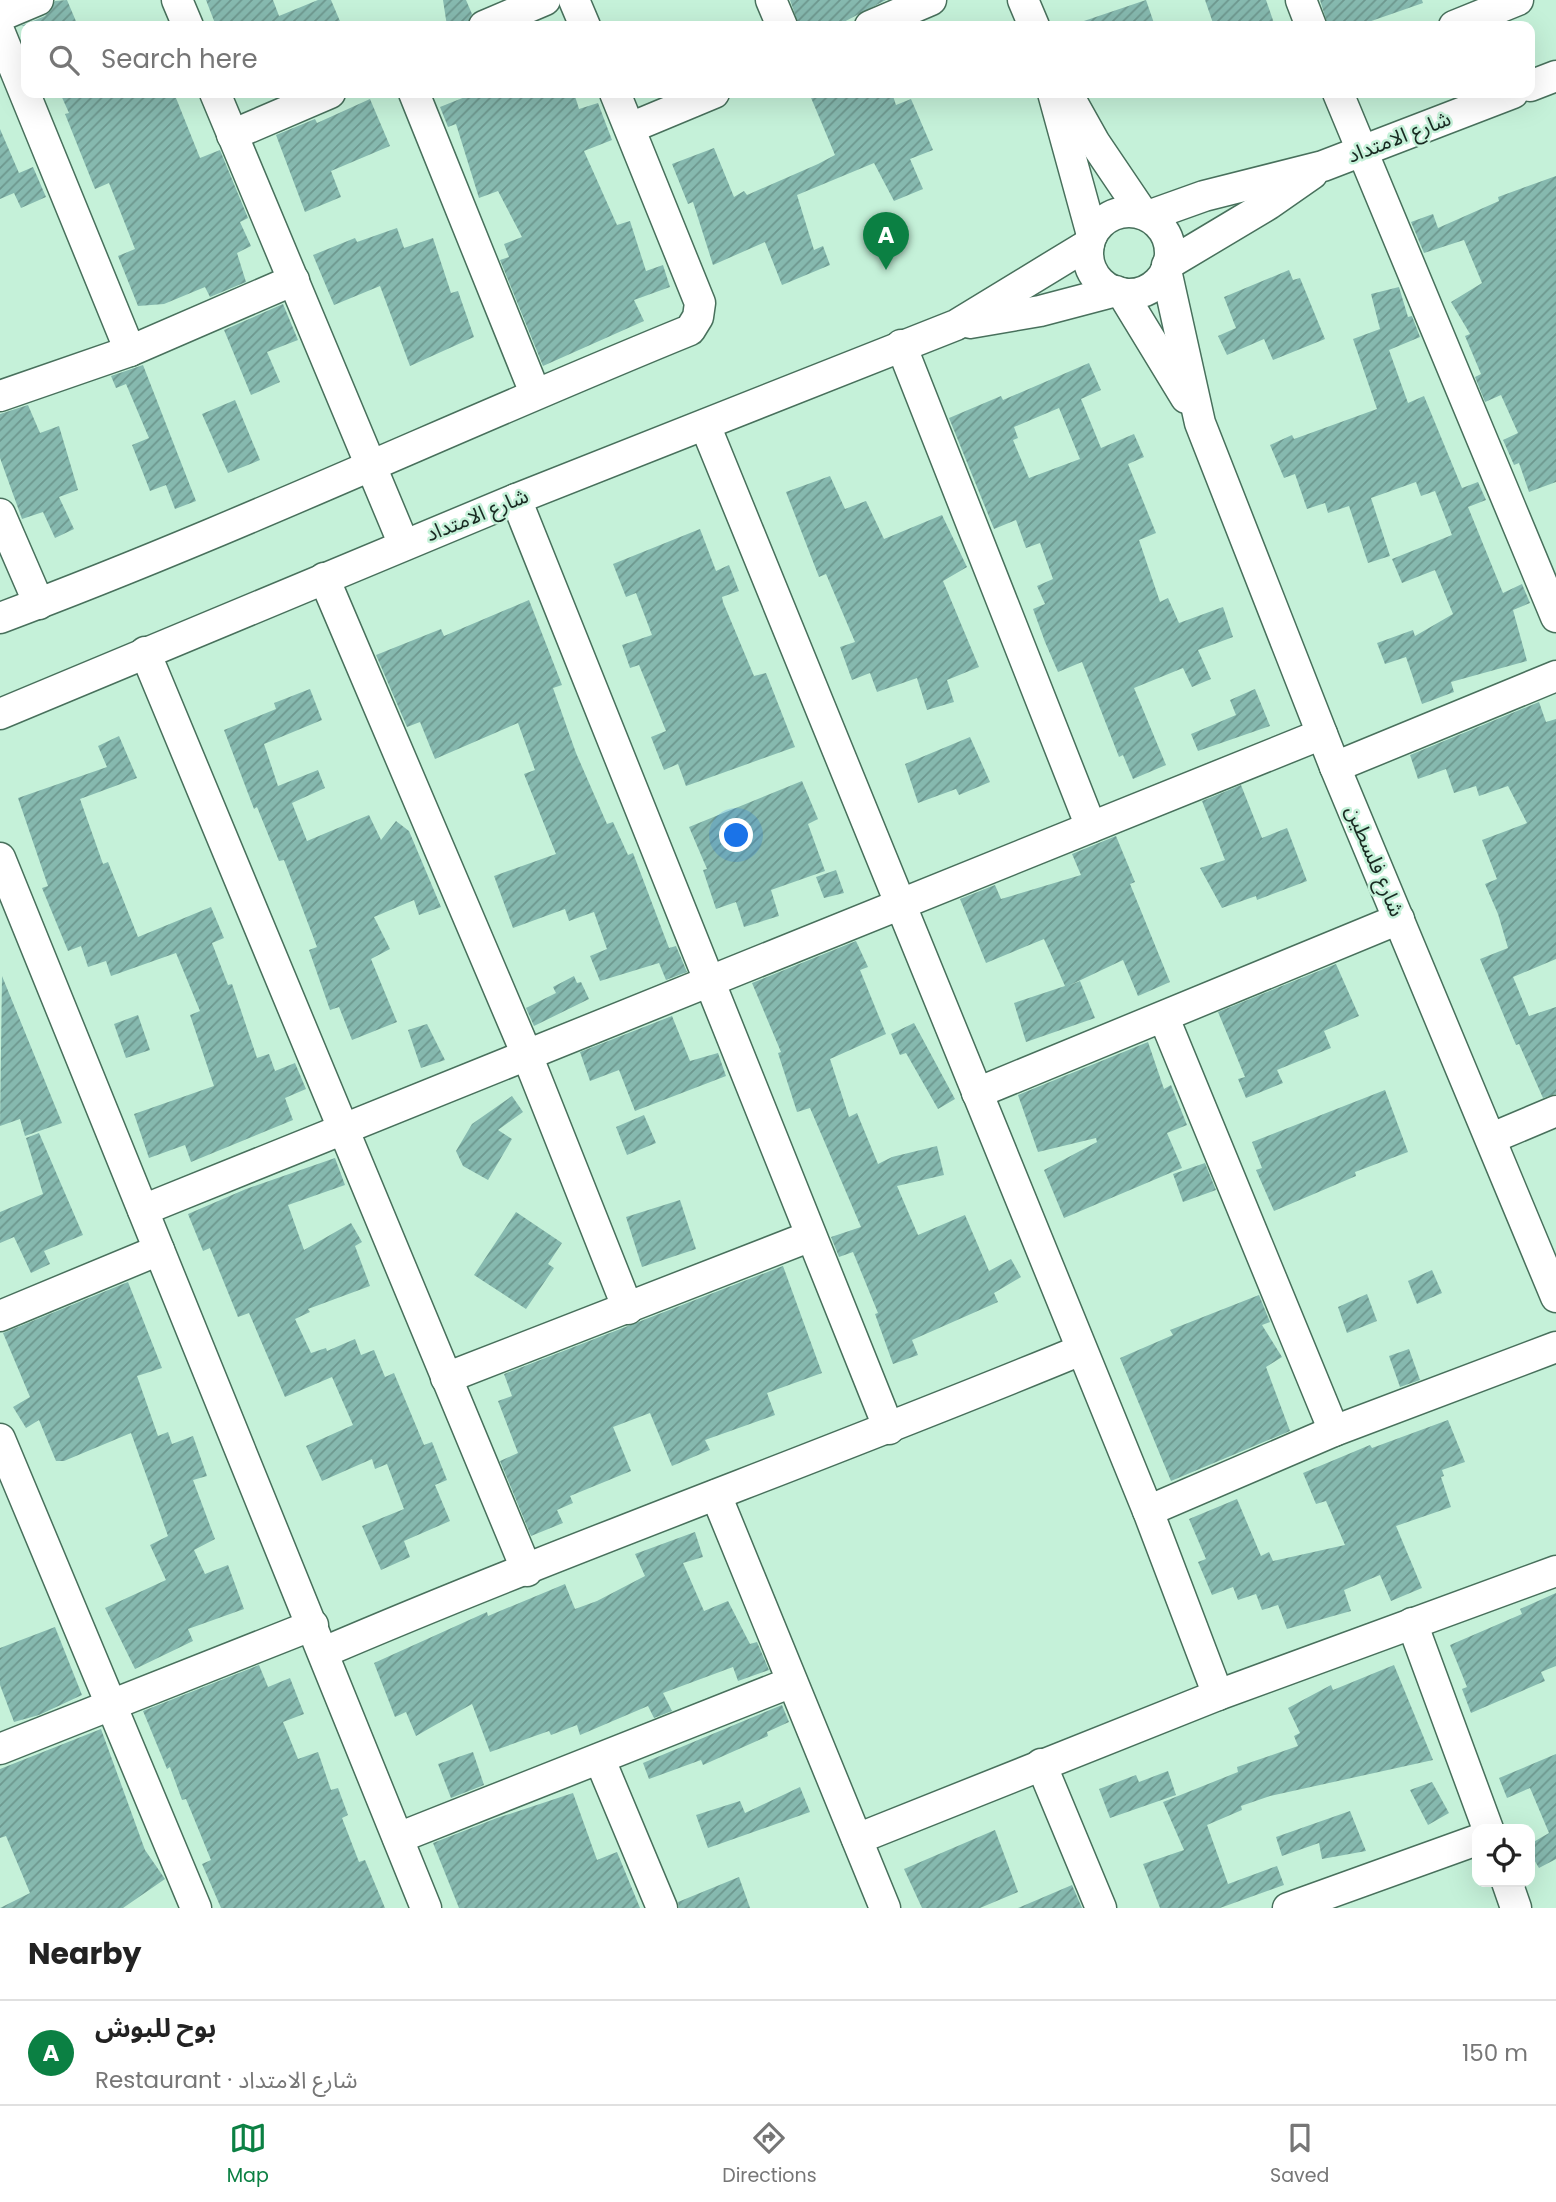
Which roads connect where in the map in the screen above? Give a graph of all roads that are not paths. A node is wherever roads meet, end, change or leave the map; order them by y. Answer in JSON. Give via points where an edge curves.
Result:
{"nodes":[{"id":1,"x":38,"y":0,"type":"edge"},
{"id":2,"x":177,"y":0,"type":"edge"},
{"id":3,"x":545,"y":0,"type":"edge"},
{"id":4,"x":574,"y":0,"type":"edge"},
{"id":5,"x":771,"y":0,"type":"edge"},
{"id":6,"x":931,"y":0,"type":"edge"},
{"id":7,"x":1023,"y":0,"type":"edge"},
{"id":8,"x":1301,"y":0,"type":"edge"},
{"id":9,"x":1518,"y":0,"type":"edge"},
{"id":10,"x":0,"y":16,"type":"edge"},
{"id":11,"x":186,"y":21,"type":"edge"},
{"id":12,"x":496,"y":21,"type":"edge"},
{"id":13,"x":583,"y":21,"type":"edge"},
{"id":14,"x":780,"y":21,"type":"edge"},
{"id":15,"x":882,"y":21,"type":"edge"},
{"id":16,"x":1032,"y":21,"type":"edge"},
{"id":17,"x":1309,"y":21,"type":"edge"},
{"id":18,"x":1466,"y":21,"type":"edge"},
{"id":19,"x":0,"y":33,"type":"edge"},
{"id":20,"x":21,"y":84,"type":"edge"},
{"id":21,"x":27,"y":98,"type":"edge"},
{"id":22,"x":217,"y":98,"type":"edge"},
{"id":23,"x":318,"y":98,"type":"edge"},
{"id":24,"x":416,"y":98,"type":"edge"},
{"id":25,"x":617,"y":98,"type":"edge"},
{"id":26,"x":702,"y":98,"type":"edge"},
{"id":27,"x":1054,"y":98,"type":"edge"},
{"id":28,"x":1070,"y":98,"type":"edge"},
{"id":29,"x":1340,"y":98,"type":"edge"},
{"id":30,"x":1500,"y":98,"type":"edge"},
{"id":31,"x":630,"y":128,"type":"junction"},
{"id":32,"x":232,"y":135,"type":"junction"},
{"id":33,"x":1363,"y":152,"type":"junction"},
{"id":34,"x":1323,"y":166,"type":"junction"},
{"id":35,"x":1145,"y":215,"type":"junction"},
{"id":36,"x":1090,"y":239,"type":"junction"},
{"id":37,"x":1166,"y":267,"type":"junction"},
{"id":38,"x":294,"y":280,"type":"junction"},
{"id":39,"x":1119,"y":292,"type":"junction"},
{"id":40,"x":956,"y":325,"type":"junction"},
{"id":41,"x":901,"y":345,"type":"junction"},
{"id":42,"x":130,"y":351,"type":"junction"},
{"id":43,"x":535,"y":393,"type":"junction"},
{"id":44,"x":0,"y":396,"type":"edge"},
{"id":45,"x":1200,"y":422,"type":"junction"},
{"id":46,"x":705,"y":425,"type":"junction"},
{"id":47,"x":371,"y":467,"type":"junction"},
{"id":48,"x":516,"y":499,"type":"junction"},
{"id":49,"x":0,"y":514,"type":"edge"},
{"id":50,"x":404,"y":545,"type":"junction"},
{"id":51,"x":324,"y":578,"type":"junction"},
{"id":52,"x":39,"y":604,"type":"junction"},
{"id":53,"x":1556,"y":617,"type":"edge"},
{"id":54,"x":0,"y":618,"type":"edge"},
{"id":55,"x":145,"y":652,"type":"junction"},
{"id":56,"x":1556,"y":676,"type":"edge"},
{"id":57,"x":0,"y":714,"type":"edge"},
{"id":58,"x":1322,"y":734,"type":"junction"},
{"id":59,"x":1335,"y":767,"type":"junction"},
{"id":60,"x":1091,"y":827,"type":"junction"},
{"id":61,"x":0,"y":858,"type":"edge"},
{"id":62,"x":900,"y":905,"type":"junction"},
{"id":63,"x":1399,"y":919,"type":"junction"},
{"id":64,"x":709,"y":982,"type":"junction"},
{"id":65,"x":1164,"y":1018,"type":"junction"},
{"id":66,"x":527,"y":1055,"type":"junction"},
{"id":67,"x":976,"y":1093,"type":"junction"},
{"id":68,"x":1556,"y":1111,"type":"edge"},
{"id":69,"x":342,"y":1130,"type":"junction"},
{"id":70,"x":1492,"y":1138,"type":"junction"},
{"id":71,"x":143,"y":1210,"type":"junction"},
{"id":72,"x":811,"y":1236,"type":"junction"},
{"id":73,"x":159,"y":1250,"type":"junction"},
{"id":74,"x":1556,"y":1297,"type":"edge"},
{"id":75,"x":628,"y":1309,"type":"junction"},
{"id":76,"x":0,"y":1316,"type":"edge"},
{"id":77,"x":1556,"y":1347,"type":"edge"},
{"id":78,"x":1082,"y":1350,"type":"junction"},
{"id":79,"x":446,"y":1378,"type":"junction"},
{"id":80,"x":889,"y":1429,"type":"junction"},
{"id":81,"x":1334,"y":1431,"type":"junction"},
{"id":82,"x":0,"y":1439,"type":"edge"},
{"id":83,"x":716,"y":1495,"type":"junction"},
{"id":84,"x":1147,"y":1511,"type":"junction"},
{"id":85,"x":527,"y":1571,"type":"junction"},
{"id":86,"x":1556,"y":1571,"type":"edge"},
{"id":87,"x":1412,"y":1623,"type":"junction"},
{"id":88,"x":318,"y":1638,"type":"junction"},
{"id":89,"x":792,"y":1682,"type":"junction"},
{"id":90,"x":1218,"y":1695,"type":"junction"},
{"id":91,"x":110,"y":1704,"type":"junction"},
{"id":92,"x":0,"y":1749,"type":"edge"},
{"id":93,"x":600,"y":1760,"type":"junction"},
{"id":94,"x":1041,"y":1764,"type":"junction"},
{"id":95,"x":1486,"y":1824,"type":"edge"},
{"id":96,"x":398,"y":1838,"type":"junction"},
{"id":97,"x":856,"y":1839,"type":"junction"},
{"id":98,"x":1472,"y":1842,"type":"edge"},
{"id":99,"x":1509,"y":1887,"type":"edge"},
{"id":100,"x":1326,"y":1902,"type":"edge"},
{"id":101,"x":196,"y":1908,"type":"edge"},
{"id":102,"x":426,"y":1908,"type":"edge"},
{"id":103,"x":662,"y":1908,"type":"edge"},
{"id":104,"x":885,"y":1908,"type":"edge"},
{"id":105,"x":1101,"y":1908,"type":"edge"},
{"id":106,"x":1288,"y":1908,"type":"edge"},
{"id":107,"x":1516,"y":1908,"type":"edge"}],
"edges":[{"from":1,"to":10,"type":"street"},
{"from":2,"to":11,"type":"street"},
{"from":3,"to":12,"type":"street"},
{"from":4,"to":13,"type":"street"},
{"from":5,"to":14,"type":"street"},
{"from":6,"to":15,"type":"street"},
{"from":7,"to":16,"type":"street"},
{"from":8,"to":17,"type":"street"},
{"from":9,"to":18,"type":"street"},
{"from":19,"to":20,"type":"street"},
{"from":21,"to":42,"type":"street"},
{"from":22,"to":32,"type":"street"},
{"from":23,"to":32,"type":"street"},
{"from":24,"to":43,"type":"street"},
{"from":25,"to":31,"type":"street"},
{"from":26,"to":31,"type":"street"},
{"from":27,"to":36,"type":"street"},
{"from":28,"to":35,"type":"street"},
{"from":29,"to":33,"type":"street"},
{"from":30,"to":33,"type":"street","name":"شارع الامتداد"},
{"from":31,"to":43,"type":"street","via":[[700,303],[698,317],[690,330]]},
{"from":32,"to":38,"type":"street"},
{"from":33,"to":34,"type":"street","name":"شارع الامتداد"},
{"from":33,"to":53,"type":"street"},
{"from":34,"to":35,"type":"street","name":"شارع الامتداد"},
{"from":34,"to":37,"type":"street","name":"شارع الامتداد"},
{"from":35,"to":36,"type":"street","via":[[1113,215],[1104,219]]},
{"from":35,"to":37,"type":"street","via":[[1166,237]]},
{"from":36,"to":39,"type":"street","via":[[1093,272]]},
{"from":36,"to":40,"type":"street","name":"شارع الامتداد"},
{"from":37,"to":39,"type":"street","via":[[1152,286]]},
{"from":37,"to":45,"type":"street","name":"شارع فلسطين"},
{"from":38,"to":42,"type":"street"},
{"from":38,"to":47,"type":"street"},
{"from":39,"to":40,"type":"street","name":"شارع الامتداد","via":[[1040,312]]},
{"from":39,"to":45,"type":"street","name":"شارع فلسطين"},
{"from":40,"to":41,"type":"street","name":"شارع الامتداد"},
{"from":41,"to":46,"type":"street","name":"شارع الامتداد"},
{"from":41,"to":60,"type":"street"},
{"from":42,"to":44,"type":"street"},
{"from":43,"to":47,"type":"street"},
{"from":45,"to":58,"type":"street","name":"شارع فلسطين"},
{"from":46,"to":48,"type":"street","name":"شارع الامتداد"},
{"from":46,"to":62,"type":"street"},
{"from":47,"to":50,"type":"street"},
{"from":47,"to":52,"type":"street"},
{"from":48,"to":50,"type":"street","name":"شارع الامتداد"},
{"from":48,"to":64,"type":"street"},
{"from":49,"to":52,"type":"street"},
{"from":50,"to":51,"type":"street","name":"شارع الامتداد"},
{"from":51,"to":55,"type":"street","name":"شارع الامتداد"},
{"from":51,"to":66,"type":"street"},
{"from":52,"to":54,"type":"street"},
{"from":55,"to":57,"type":"street","name":"شارع الامتداد"},
{"from":55,"to":69,"type":"street"},
{"from":56,"to":59,"type":"street"},
{"from":58,"to":59,"type":"street","name":"شارع فلسطين"},
{"from":58,"to":60,"type":"street"},
{"from":59,"to":63,"type":"street","name":"شارع فلسطين"},
{"from":60,"to":62,"type":"street"},
{"from":61,"to":71,"type":"street"},
{"from":62,"to":64,"type":"street"},
{"from":62,"to":67,"type":"street"},
{"from":63,"to":65,"type":"street"},
{"from":63,"to":70,"type":"street","name":"شارع فلسطين"},
{"from":64,"to":66,"type":"street"},
{"from":64,"to":72,"type":"street"},
{"from":65,"to":67,"type":"street"},
{"from":65,"to":81,"type":"street"},
{"from":66,"to":69,"type":"street"},
{"from":66,"to":75,"type":"street"},
{"from":67,"to":78,"type":"street"},
{"from":68,"to":70,"type":"street"},
{"from":69,"to":71,"type":"street"},
{"from":69,"to":79,"type":"street"},
{"from":70,"to":74,"type":"street","name":"شارع فلسطين"},
{"from":71,"to":73,"type":"street"},
{"from":72,"to":75,"type":"street"},
{"from":72,"to":80,"type":"street"},
{"from":73,"to":76,"type":"street"},
{"from":73,"to":88,"type":"street"},
{"from":75,"to":79,"type":"street"},
{"from":77,"to":81,"type":"street"},
{"from":78,"to":80,"type":"street"},
{"from":78,"to":84,"type":"street"},
{"from":79,"to":85,"type":"street"},
{"from":80,"to":83,"type":"street"},
{"from":81,"to":84,"type":"street"},
{"from":82,"to":91,"type":"street"},
{"from":83,"to":85,"type":"street"},
{"from":83,"to":89,"type":"street"},
{"from":84,"to":90,"type":"street"},
{"from":85,"to":88,"type":"street","via":[[435,1605]]},
{"from":86,"to":87,"type":"street"},
{"from":87,"to":90,"type":"street"},
{"from":87,"to":95,"type":"street"},
{"from":88,"to":91,"type":"street"},
{"from":88,"to":96,"type":"street"},
{"from":89,"to":93,"type":"street"},
{"from":89,"to":97,"type":"street"},
{"from":90,"to":94,"type":"street"},
{"from":91,"to":92,"type":"street"},
{"from":91,"to":101,"type":"street"},
{"from":93,"to":96,"type":"street"},
{"from":93,"to":103,"type":"street"},
{"from":94,"to":97,"type":"street"},
{"from":94,"to":105,"type":"street"},
{"from":96,"to":102,"type":"street"},
{"from":97,"to":104,"type":"street"},
{"from":98,"to":100,"type":"street"},
{"from":99,"to":107,"type":"street"},
{"from":100,"to":106,"type":"street"}]}
